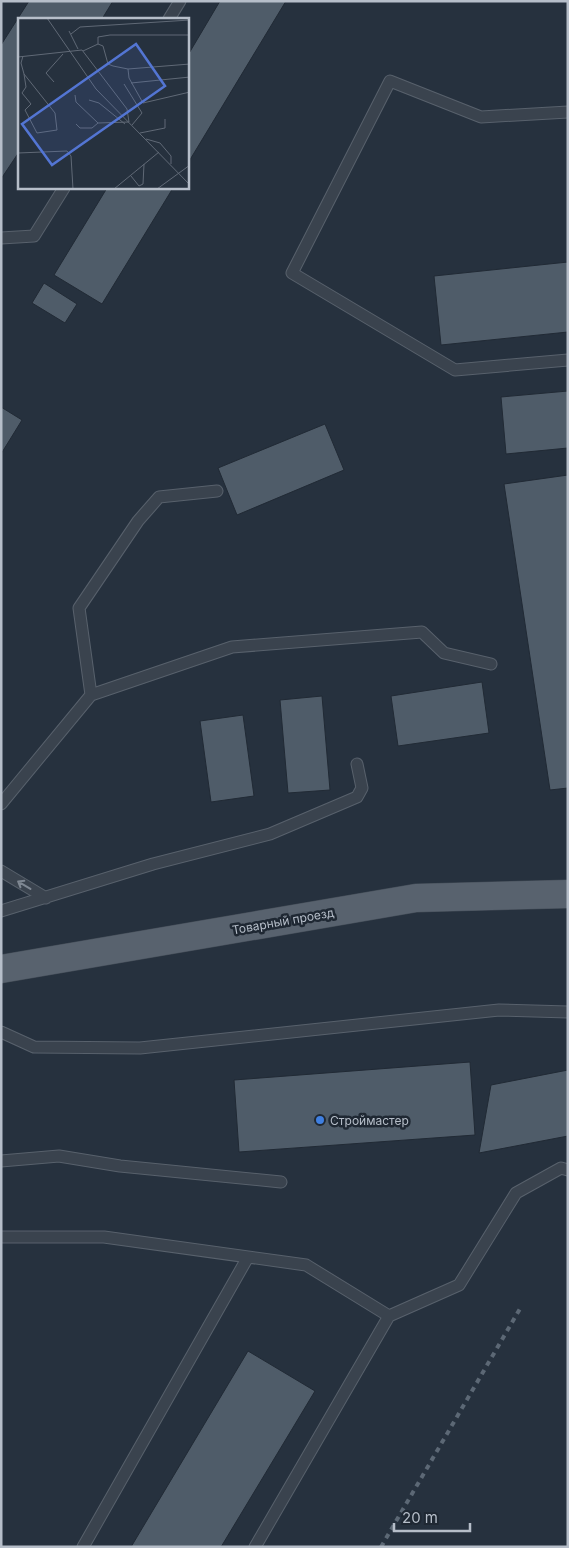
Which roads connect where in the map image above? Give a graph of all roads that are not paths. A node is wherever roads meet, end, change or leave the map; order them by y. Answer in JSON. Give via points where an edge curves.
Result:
{"nodes":[{"id":1,"x":180,"y":1,"type":"edge"},
{"id":2,"x":170,"y":18,"type":"edge"},
{"id":3,"x":568,"y":112,"type":"edge"},
{"id":4,"x":63,"y":189,"type":"edge"},
{"id":5,"x":1,"y":238,"type":"edge"},
{"id":6,"x":568,"y":360,"type":"edge"},
{"id":7,"x":217,"y":491,"type":"dead end"},
{"id":8,"x":491,"y":664,"type":"dead end"},
{"id":9,"x":91,"y":695,"type":"junction"},
{"id":10,"x":357,"y":764,"type":"dead end"},
{"id":11,"x":1,"y":804,"type":"edge"},
{"id":12,"x":1,"y":871,"type":"edge"},
{"id":13,"x":568,"y":894,"type":"edge"},
{"id":14,"x":46,"y":898,"type":"junction"},
{"id":15,"x":1,"y":911,"type":"edge"},
{"id":16,"x":1,"y":969,"type":"edge"},
{"id":17,"x":568,"y":1012,"type":"edge"},
{"id":18,"x":1,"y":1032,"type":"edge"},
{"id":19,"x":1,"y":1161,"type":"edge"},
{"id":20,"x":568,"y":1170,"type":"edge"},
{"id":21,"x":281,"y":1182,"type":"dead end"},
{"id":22,"x":1,"y":1237,"type":"edge"},
{"id":23,"x":248,"y":1257,"type":"junction"},
{"id":24,"x":390,"y":1316,"type":"junction"},
{"id":25,"x":82,"y":1547,"type":"edge"},
{"id":26,"x":255,"y":1547,"type":"edge"}],
"edges":[{"from":1,"to":2,"type":"lane"},
{"from":3,"to":6,"type":"lane","via":[[481,117],[390,82],[292,273],[455,370]]},
{"from":4,"to":5,"type":"lane","via":[[34,236]]},
{"from":7,"to":9,"type":"lane","via":[[159,497],[138,521],[79,608]]},
{"from":8,"to":9,"type":"lane","via":[[444,653],[422,632],[232,647]]},
{"from":9,"to":11,"type":"lane"},
{"from":10,"to":14,"type":"lane","via":[[362,788],[357,797],[270,834],[153,864]]},
{"from":14,"to":12,"type":"lane","one_way":true},
{"from":13,"to":16,"type":"main road","name":"Товарный проезд","via":[[416,898]]},
{"from":14,"to":15,"type":"lane"},
{"from":17,"to":18,"type":"lane","via":[[499,1010],[140,1048],[34,1047]]},
{"from":19,"to":21,"type":"lane","via":[[59,1156],[120,1166]]},
{"from":20,"to":24,"type":"lane","via":[[561,1168],[516,1193],[459,1285]]},
{"from":22,"to":23,"type":"lane","via":[[104,1237]]},
{"from":23,"to":24,"type":"lane","via":[[306,1265]]},
{"from":23,"to":25,"type":"lane"},
{"from":24,"to":26,"type":"lane"}]}
